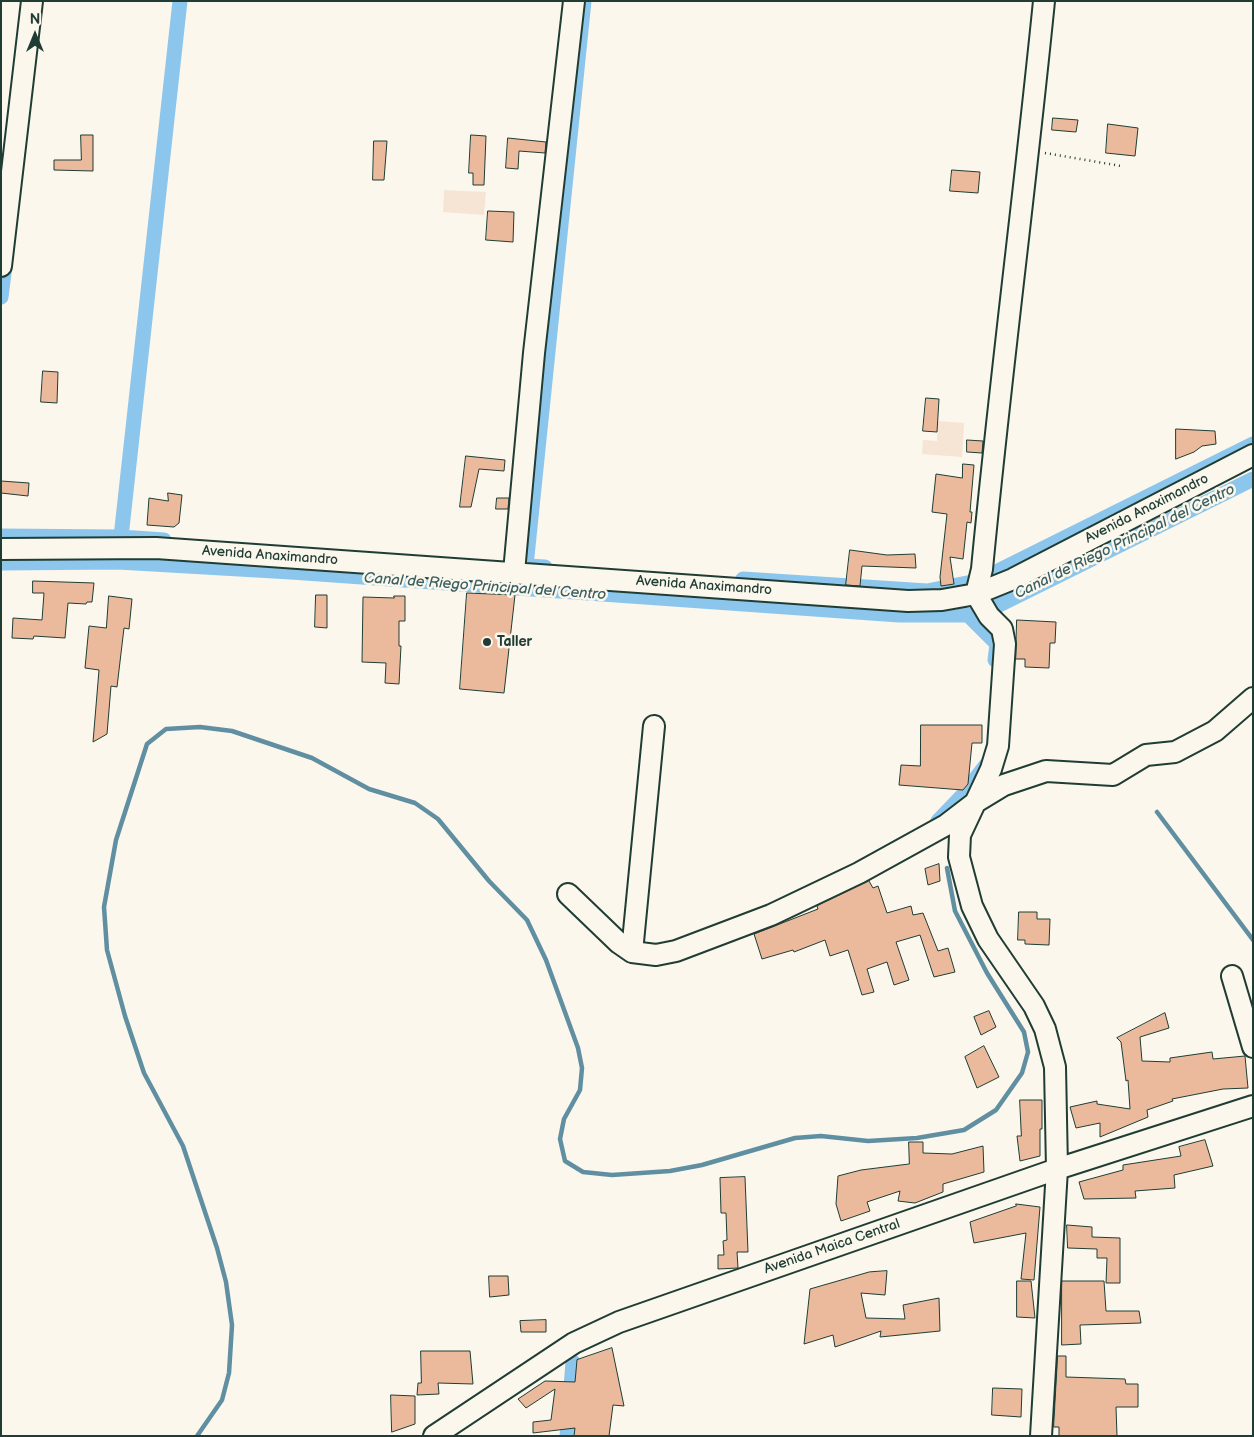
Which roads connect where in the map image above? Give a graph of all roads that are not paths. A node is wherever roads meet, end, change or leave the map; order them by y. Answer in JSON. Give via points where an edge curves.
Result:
{"nodes":[{"id":1,"x":32,"y":1,"type":"edge"},
{"id":2,"x":574,"y":1,"type":"edge"},
{"id":3,"x":1044,"y":1,"type":"edge"},
{"id":4,"x":1,"y":266,"type":"edge"},
{"id":5,"x":1253,"y":455,"type":"edge"},
{"id":6,"x":1,"y":548,"type":"edge"},
{"id":7,"x":514,"y":572,"type":"junction"},
{"id":8,"x":976,"y":594,"type":"junction"},
{"id":9,"x":1253,"y":698,"type":"edge"},
{"id":10,"x":654,"y":726,"type":"dead end"},
{"id":11,"x":976,"y":802,"type":"junction"},
{"id":12,"x":568,"y":894,"type":"dead end"},
{"id":13,"x":632,"y":952,"type":"junction"},
{"id":14,"x":1232,"y":976,"type":"dead end"},
{"id":15,"x":1253,"y":1047,"type":"edge"},
{"id":16,"x":1253,"y":1106,"type":"edge"},
{"id":17,"x":1057,"y":1168,"type":"junction"},
{"id":18,"x":434,"y":1436,"type":"edge"},
{"id":19,"x":1041,"y":1436,"type":"edge"}],
"edges":[{"from":1,"to":4,"type":"street"},
{"from":2,"to":7,"type":"street","via":[[534,353]]},
{"from":3,"to":8,"type":"street","via":[[982,569]]},
{"from":5,"to":8,"type":"street","name":"Avenida Anaximandro","via":[[1013,579]]},
{"from":6,"to":7,"type":"street","name":"Avenida Anaximandro","via":[[156,548]]},
{"from":7,"to":8,"type":"street","name":"Avenida Anaximandro","via":[[908,601]]},
{"from":8,"to":11,"type":"street","via":[[989,616],[1002,629],[1005,644],[998,746]]},
{"from":9,"to":11,"type":"street","via":[[1215,731],[1175,752],[1146,755],[1113,774],[1046,771],[1004,785]]},
{"from":10,"to":13,"type":"street"},
{"from":11,"to":13,"type":"street","via":[[946,826],[771,915],[676,951],[656,955]]},
{"from":11,"to":17,"type":"street","via":[[960,835],[963,879],[988,939],[1022,986],[1045,1029],[1055,1067]]},
{"from":12,"to":13,"type":"street"},
{"from":14,"to":15,"type":"street"},
{"from":16,"to":17,"type":"street","name":"Avenida Maica Central"},
{"from":17,"to":18,"type":"street","name":"Avenida Maica Central","via":[[594,1333]]},
{"from":17,"to":19,"type":"street"}]}
